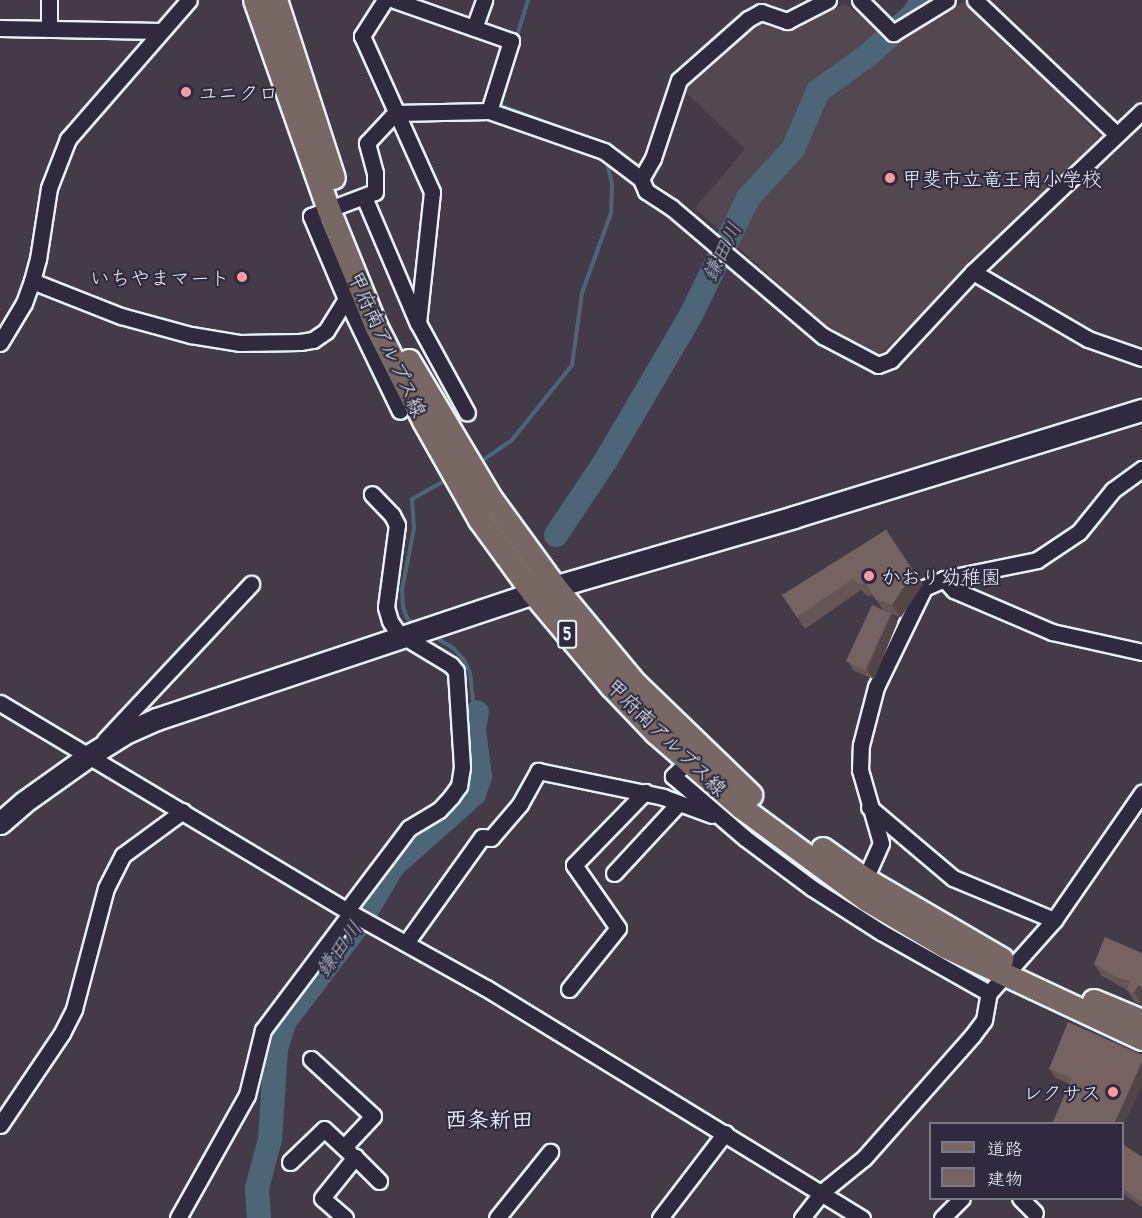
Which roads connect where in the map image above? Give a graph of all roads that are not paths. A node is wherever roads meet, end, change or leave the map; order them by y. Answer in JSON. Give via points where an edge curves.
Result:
{"nodes":[{"id":1,"x":49,"y":0,"type":"edge"},
{"id":2,"x":189,"y":0,"type":"edge"},
{"id":3,"x":255,"y":0,"type":"edge"},
{"id":4,"x":276,"y":0,"type":"edge"},
{"id":5,"x":385,"y":0,"type":"edge"},
{"id":6,"x":394,"y":0,"type":"edge"},
{"id":7,"x":484,"y":0,"type":"edge"},
{"id":8,"x":828,"y":0,"type":"edge"},
{"id":9,"x":860,"y":0,"type":"edge"},
{"id":10,"x":947,"y":0,"type":"edge"},
{"id":11,"x":975,"y":0,"type":"edge"},
{"id":12,"x":0,"y":28,"type":"edge"},
{"id":13,"x":474,"y":28,"type":"junction"},
{"id":14,"x":49,"y":29,"type":"junction"},
{"id":15,"x":160,"y":31,"type":"junction"},
{"id":16,"x":489,"y":111,"type":"junction"},
{"id":17,"x":1142,"y":111,"type":"edge"},
{"id":18,"x":395,"y":113,"type":"junction"},
{"id":19,"x":1116,"y":134,"type":"junction"},
{"id":20,"x":641,"y":178,"type":"junction"},
{"id":21,"x":346,"y":204,"type":"junction"},
{"id":22,"x":973,"y":272,"type":"junction"},
{"id":23,"x":32,"y":281,"type":"junction"},
{"id":24,"x":346,"y":299,"type":"junction"},
{"id":25,"x":418,"y":323,"type":"junction"},
{"id":26,"x":0,"y":343,"type":"edge"},
{"id":27,"x":1142,"y":358,"type":"edge"},
{"id":28,"x":1142,"y":410,"type":"edge"},
{"id":29,"x":400,"y":411,"type":"dead end"},
{"id":30,"x":467,"y":413,"type":"dead end"},
{"id":31,"x":1142,"y":469,"type":"edge"},
{"id":32,"x":372,"y":494,"type":"dead end"},
{"id":33,"x":944,"y":579,"type":"junction"},
{"id":34,"x":250,"y":584,"type":"dead end"},
{"id":35,"x":556,"y":588,"type":"junction"},
{"id":36,"x":533,"y":593,"type":"junction"},
{"id":37,"x":408,"y":635,"type":"junction"},
{"id":38,"x":1142,"y":651,"type":"edge"},
{"id":39,"x":0,"y":703,"type":"edge"},
{"id":40,"x":90,"y":755,"type":"junction"},
{"id":41,"x":694,"y":755,"type":"junction"},
{"id":42,"x":645,"y":792,"type":"junction"},
{"id":43,"x":1142,"y":793,"type":"edge"},
{"id":44,"x":678,"y":804,"type":"junction"},
{"id":45,"x":870,"y":807,"type":"junction"},
{"id":46,"x":183,"y":811,"type":"junction"},
{"id":47,"x":723,"y":820,"type":"junction"},
{"id":48,"x":0,"y":823,"type":"edge"},
{"id":49,"x":614,"y":873,"type":"dead end"},
{"id":50,"x":865,"y":879,"type":"junction"},
{"id":51,"x":350,"y":912,"type":"junction"},
{"id":52,"x":1054,"y":920,"type":"junction"},
{"id":53,"x":406,"y":943,"type":"junction"},
{"id":54,"x":1011,"y":971,"type":"junction"},
{"id":55,"x":569,"y":989,"type":"dead end"},
{"id":56,"x":989,"y":993,"type":"junction"},
{"id":57,"x":1142,"y":1021,"type":"edge"},
{"id":58,"x":1142,"y":1039,"type":"edge"},
{"id":59,"x":311,"y":1059,"type":"dead end"},
{"id":60,"x":0,"y":1125,"type":"edge"},
{"id":61,"x":725,"y":1133,"type":"junction"},
{"id":62,"x":349,"y":1152,"type":"junction"},
{"id":63,"x":550,"y":1152,"type":"dead end"},
{"id":64,"x":290,"y":1162,"type":"dead end"},
{"id":65,"x":379,"y":1180,"type":"dead end"},
{"id":66,"x":822,"y":1192,"type":"junction"},
{"id":67,"x":960,"y":1200,"type":"edge"},
{"id":68,"x":1022,"y":1200,"type":"edge"},
{"id":69,"x":1035,"y":1213,"type":"dead end"},
{"id":70,"x":178,"y":1218,"type":"edge"},
{"id":71,"x":345,"y":1218,"type":"edge"},
{"id":72,"x":496,"y":1218,"type":"edge"},
{"id":73,"x":660,"y":1218,"type":"edge"},
{"id":74,"x":802,"y":1218,"type":"edge"},
{"id":75,"x":862,"y":1218,"type":"edge"},
{"id":76,"x":942,"y":1218,"type":"edge"}],
"edges":[{"from":1,"to":14,"type":"street"},
{"from":2,"to":15,"type":"street"},
{"from":3,"to":21,"type":"main road","name":"甲府南アルプス線","number":"5"},
{"from":4,"to":21,"type":"main road","name":"甲府南アルプス線","number":"5"},
{"from":5,"to":18,"type":"street","via":[[362,36]]},
{"from":6,"to":13,"type":"street"},
{"from":7,"to":13,"type":"street"},
{"from":8,"to":20,"type":"street","via":[[787,21],[761,12],[679,80],[653,158]]},
{"from":9,"to":10,"type":"street","via":[[893,33]]},
{"from":11,"to":19,"type":"street"},
{"from":12,"to":14,"type":"street"},
{"from":13,"to":16,"type":"street","via":[[511,41]]},
{"from":14,"to":15,"type":"street"},
{"from":15,"to":23,"type":"street","via":[[68,140],[49,188]]},
{"from":16,"to":18,"type":"street"},
{"from":16,"to":20,"type":"street","via":[[604,151]]},
{"from":17,"to":19,"type":"street"},
{"from":18,"to":21,"type":"street","via":[[367,143],[375,192]]},
{"from":18,"to":25,"type":"street","via":[[432,192]]},
{"from":19,"to":22,"type":"street"},
{"from":20,"to":22,"type":"street","via":[[646,191],[672,208],[823,336],[878,365],[891,360]]},
{"from":21,"to":24,"type":"street","via":[[311,216]]},
{"from":21,"to":25,"type":"street"},
{"from":21,"to":35,"type":"main road","name":"甲府南アルプス線","number":"5","via":[[410,363],[490,496]]},
{"from":21,"to":36,"type":"main road","name":"甲府南アルプス線","number":"5","via":[[377,328],[480,520]]},
{"from":22,"to":27,"type":"street","via":[[1088,339]]},
{"from":23,"to":24,"type":"street","via":[[121,316],[191,335],[240,343],[313,340],[326,331]]},
{"from":23,"to":26,"type":"street"},
{"from":24,"to":29,"type":"street"},
{"from":25,"to":30,"type":"street"},
{"from":28,"to":35,"type":"street"},
{"from":31,"to":33,"type":"street","via":[[1113,490],[1079,532],[1037,560]]},
{"from":32,"to":37,"type":"street","via":[[397,525],[386,607],[390,621]]},
{"from":33,"to":38,"type":"street","via":[[954,590],[1052,632]]},
{"from":33,"to":45,"type":"street","via":[[924,588],[916,599],[876,687],[861,745],[860,770]]},
{"from":34,"to":40,"type":"street"},
{"from":35,"to":36,"type":"street"},
{"from":35,"to":41,"type":"main road","name":"甲府南アルプス線","number":"5"},
{"from":36,"to":37,"type":"street"},
{"from":36,"to":41,"type":"main road","name":"甲府南アルプス線","number":"5","via":[[612,687]]},
{"from":37,"to":40,"type":"street","via":[[158,719],[123,734]]},
{"from":37,"to":51,"type":"street","via":[[456,671],[462,767],[459,786],[439,810],[409,828]]},
{"from":39,"to":40,"type":"street"},
{"from":40,"to":46,"type":"street"},
{"from":40,"to":48,"type":"street"},
{"from":41,"to":47,"type":"street","via":[[674,776]]},
{"from":41,"to":50,"type":"main road","name":"甲府南アルプス線","number":"5"},
{"from":41,"to":54,"type":"main road","name":"甲府南アルプス線","number":"5","via":[[742,808],[867,900],[946,947]]},
{"from":42,"to":44,"type":"street"},
{"from":42,"to":53,"type":"street","via":[[538,771],[520,804],[491,838],[482,837]]},
{"from":42,"to":55,"type":"street","via":[[574,865],[618,928]]},
{"from":43,"to":52,"type":"street"},
{"from":44,"to":47,"type":"street"},
{"from":44,"to":49,"type":"street"},
{"from":45,"to":50,"type":"street","via":[[881,843]]},
{"from":45,"to":52,"type":"street","via":[[953,878]]},
{"from":46,"to":51,"type":"street"},
{"from":46,"to":60,"type":"street","via":[[123,855],[106,888],[74,1009]]},
{"from":47,"to":56,"type":"street","via":[[812,888]]},
{"from":50,"to":54,"type":"main road","name":"甲府南アルプス線","number":"5"},
{"from":51,"to":53,"type":"street"},
{"from":51,"to":70,"type":"street","via":[[263,1030],[248,1095]]},
{"from":52,"to":54,"type":"street"},
{"from":53,"to":61,"type":"street"},
{"from":54,"to":56,"type":"street"},
{"from":54,"to":57,"type":"main road","name":"甲府南アルプス線","number":"5"},
{"from":54,"to":58,"type":"main road","name":"甲府南アルプス線","number":"5"},
{"from":56,"to":66,"type":"street","via":[[984,1020],[972,1036],[864,1158]]},
{"from":59,"to":62,"type":"street","via":[[373,1116]]},
{"from":61,"to":66,"type":"street"},
{"from":61,"to":73,"type":"street"},
{"from":62,"to":64,"type":"street","via":[[324,1129]]},
{"from":62,"to":65,"type":"street"},
{"from":62,"to":71,"type":"street","via":[[322,1198]]},
{"from":63,"to":72,"type":"street"},
{"from":66,"to":74,"type":"street"},
{"from":66,"to":75,"type":"street"},
{"from":67,"to":76,"type":"street"},
{"from":68,"to":69,"type":"street"}]}
